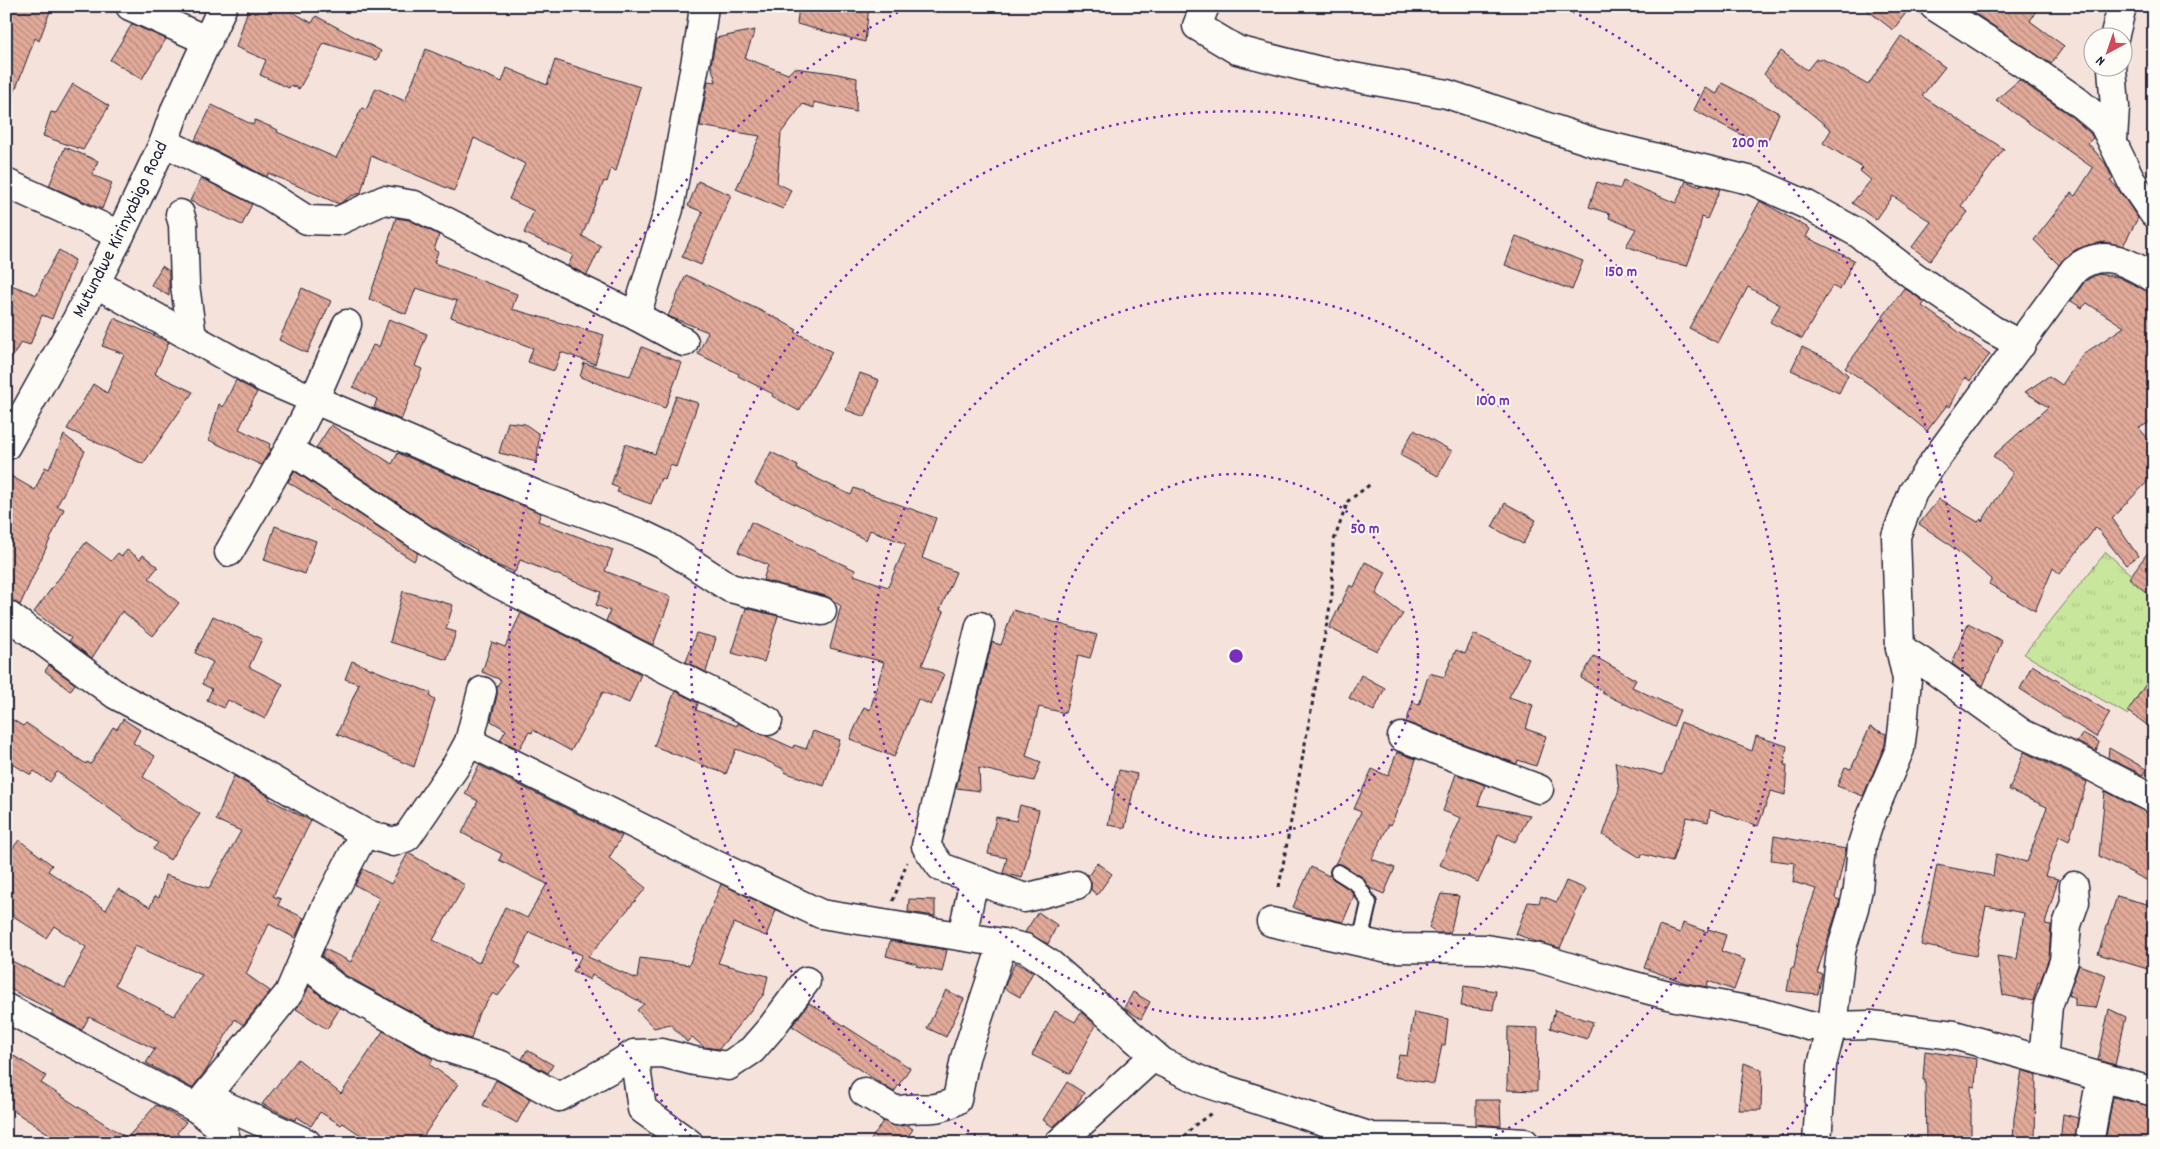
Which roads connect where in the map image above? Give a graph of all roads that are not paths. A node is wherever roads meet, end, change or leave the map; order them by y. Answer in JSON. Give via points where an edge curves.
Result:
{"nodes":[{"id":1,"x":130,"y":6,"type":"edge"},
{"id":2,"x":223,"y":6,"type":"edge"},
{"id":3,"x":704,"y":6,"type":"edge"},
{"id":4,"x":1205,"y":6,"type":"edge"},
{"id":5,"x":1934,"y":6,"type":"edge"},
{"id":6,"x":2122,"y":6,"type":"edge"},
{"id":7,"x":2116,"y":28,"type":"edge"},
{"id":8,"x":208,"y":41,"type":"junction"},
{"id":9,"x":2113,"y":78,"type":"edge"},
{"id":10,"x":2113,"y":140,"type":"junction"},
{"id":11,"x":164,"y":142,"type":"junction"},
{"id":12,"x":6,"y":183,"type":"edge"},
{"id":13,"x":180,"y":214,"type":"dead end"},
{"id":14,"x":2154,"y":214,"type":"edge"},
{"id":15,"x":120,"y":235,"type":"junction"},
{"id":16,"x":2154,"y":278,"type":"edge"},
{"id":17,"x":95,"y":283,"type":"junction"},
{"id":18,"x":636,"y":316,"type":"junction"},
{"id":19,"x":348,"y":324,"type":"dead end"},
{"id":20,"x":192,"y":338,"type":"junction"},
{"id":21,"x":684,"y":342,"type":"dead end"},
{"id":22,"x":2021,"y":345,"type":"junction"},
{"id":23,"x":314,"y":400,"type":"junction"},
{"id":24,"x":6,"y":446,"type":"edge"},
{"id":25,"x":289,"y":449,"type":"junction"},
{"id":26,"x":229,"y":552,"type":"dead end"},
{"id":27,"x":822,"y":611,"type":"dead end"},
{"id":28,"x":6,"y":614,"type":"edge"},
{"id":29,"x":980,"y":626,"type":"dead end"},
{"id":30,"x":1900,"y":648,"type":"junction"},
{"id":31,"x":482,"y":691,"type":"dead end"},
{"id":32,"x":768,"y":721,"type":"dead end"},
{"id":33,"x":1402,"y":737,"type":"dead end"},
{"id":34,"x":469,"y":742,"type":"junction"},
{"id":35,"x":1539,"y":789,"type":"dead end"},
{"id":36,"x":2154,"y":799,"type":"edge"},
{"id":37,"x":364,"y":833,"type":"junction"},
{"id":38,"x":1338,"y":872,"type":"dead end"},
{"id":39,"x":974,"y":880,"type":"junction"},
{"id":40,"x":1076,"y":885,"type":"dead end"},
{"id":41,"x":2074,"y":886,"type":"dead end"},
{"id":42,"x":1271,"y":922,"type":"dead end"},
{"id":43,"x":962,"y":936,"type":"junction"},
{"id":44,"x":1003,"y":942,"type":"junction"},
{"id":45,"x":1360,"y":942,"type":"junction"},
{"id":46,"x":304,"y":962,"type":"junction"},
{"id":47,"x":806,"y":981,"type":"dead end"},
{"id":48,"x":6,"y":1008,"type":"edge"},
{"id":49,"x":1832,"y":1026,"type":"junction"},
{"id":50,"x":634,"y":1054,"type":"junction"},
{"id":51,"x":1154,"y":1056,"type":"junction"},
{"id":52,"x":2042,"y":1060,"type":"junction"},
{"id":53,"x":2101,"y":1077,"type":"junction"},
{"id":54,"x":864,"y":1092,"type":"dead end"},
{"id":55,"x":2154,"y":1092,"type":"edge"},
{"id":56,"x":201,"y":1102,"type":"junction"},
{"id":57,"x":227,"y":1143,"type":"edge"},
{"id":58,"x":307,"y":1143,"type":"edge"},
{"id":59,"x":689,"y":1143,"type":"edge"},
{"id":60,"x":1059,"y":1143,"type":"edge"},
{"id":61,"x":1525,"y":1143,"type":"edge"},
{"id":62,"x":1816,"y":1143,"type":"edge"},
{"id":63,"x":2089,"y":1143,"type":"edge"}],
"edges":[{"from":1,"to":8,"type":"street"},
{"from":2,"to":8,"type":"street","name":"Mutundwe Kirinyabigo Road"},
{"from":3,"to":18,"type":"street","via":[[669,209]]},
{"from":4,"to":22,"type":"street","via":[[1197,26],[1237,50],[1320,71],[1447,94],[1596,143],[1752,181],[1783,193],[1858,233],[1914,276],[1993,330]]},
{"from":5,"to":10,"type":"street","via":[[2077,101],[2103,123]]},
{"from":6,"to":7,"type":"street"},
{"from":8,"to":11,"type":"street","name":"Mutundwe Kirinyabigo Road","via":[[176,108]]},
{"from":9,"to":10,"type":"street"},
{"from":10,"to":14,"type":"street","via":[[2132,182]]},
{"from":11,"to":15,"type":"street","name":"Mutundwe Kirinyabigo Road"},
{"from":11,"to":18,"type":"street","via":[[268,195],[307,220],[338,221],[384,200],[414,205]]},
{"from":12,"to":15,"type":"street"},
{"from":13,"to":20,"type":"street"},
{"from":15,"to":17,"type":"street","name":"Mutundwe Kirinyabigo Road"},
{"from":16,"to":22,"type":"street","via":[[2120,261],[2098,257],[2083,262]]},
{"from":17,"to":20,"type":"street"},
{"from":17,"to":24,"type":"street","name":"Mutundwe Kirinyabigo Road"},
{"from":18,"to":21,"type":"street"},
{"from":19,"to":23,"type":"street"},
{"from":20,"to":23,"type":"street","via":[[266,379]]},
{"from":22,"to":30,"type":"street","via":[[1913,492],[1900,521],[1896,536]]},
{"from":23,"to":25,"type":"street"},
{"from":23,"to":27,"type":"street","via":[[539,496],[639,532],[730,588]]},
{"from":25,"to":26,"type":"street"},
{"from":25,"to":32,"type":"street","via":[[491,580]]},
{"from":28,"to":37,"type":"street","via":[[116,695]]},
{"from":29,"to":39,"type":"street","via":[[926,846],[941,867]]},
{"from":30,"to":36,"type":"street","via":[[2023,734]]},
{"from":30,"to":49,"type":"street","via":[[1907,679],[1900,750],[1862,845],[1858,889],[1841,951]]},
{"from":31,"to":34,"type":"street"},
{"from":33,"to":35,"type":"street"},
{"from":34,"to":37,"type":"street","via":[[407,837],[393,842]]},
{"from":34,"to":43,"type":"street","via":[[821,914]]},
{"from":37,"to":46,"type":"street","via":[[324,909]]},
{"from":38,"to":45,"type":"lane","via":[[1357,884],[1369,903]]},
{"from":39,"to":40,"type":"street","via":[[1025,898]]},
{"from":39,"to":43,"type":"street"},
{"from":41,"to":52,"type":"street","via":[[2075,902],[2067,925],[2064,961],[2048,1006]]},
{"from":42,"to":45,"type":"street"},
{"from":43,"to":44,"type":"street"},
{"from":44,"to":51,"type":"street","via":[[1026,948],[1050,964]]},
{"from":44,"to":54,"type":"street","via":[[965,1058],[957,1100],[946,1107],[930,1110],[906,1108],[896,1111]]},
{"from":45,"to":49,"type":"street","via":[[1388,948],[1486,949],[1539,958],[1676,997],[1763,1013],[1809,1026]]},
{"from":46,"to":50,"type":"street","via":[[336,988],[444,1047],[501,1065],[559,1097]]},
{"from":46,"to":56,"type":"street","via":[[289,993]]},
{"from":47,"to":50,"type":"street","via":[[752,1050],[728,1066],[662,1053]]},
{"from":48,"to":56,"type":"street"},
{"from":49,"to":52,"type":"street","via":[[1871,1025],[1954,1035]]},
{"from":49,"to":62,"type":"street","via":[[1822,1065]]},
{"from":50,"to":59,"type":"street","via":[[642,1109]]},
{"from":51,"to":60,"type":"street"},
{"from":51,"to":61,"type":"street","via":[[1206,1082],[1372,1137]]},
{"from":52,"to":53,"type":"street"},
{"from":53,"to":55,"type":"street"},
{"from":53,"to":63,"type":"street"},
{"from":56,"to":57,"type":"street","via":[[223,1130]]},
{"from":56,"to":58,"type":"street"}]}
